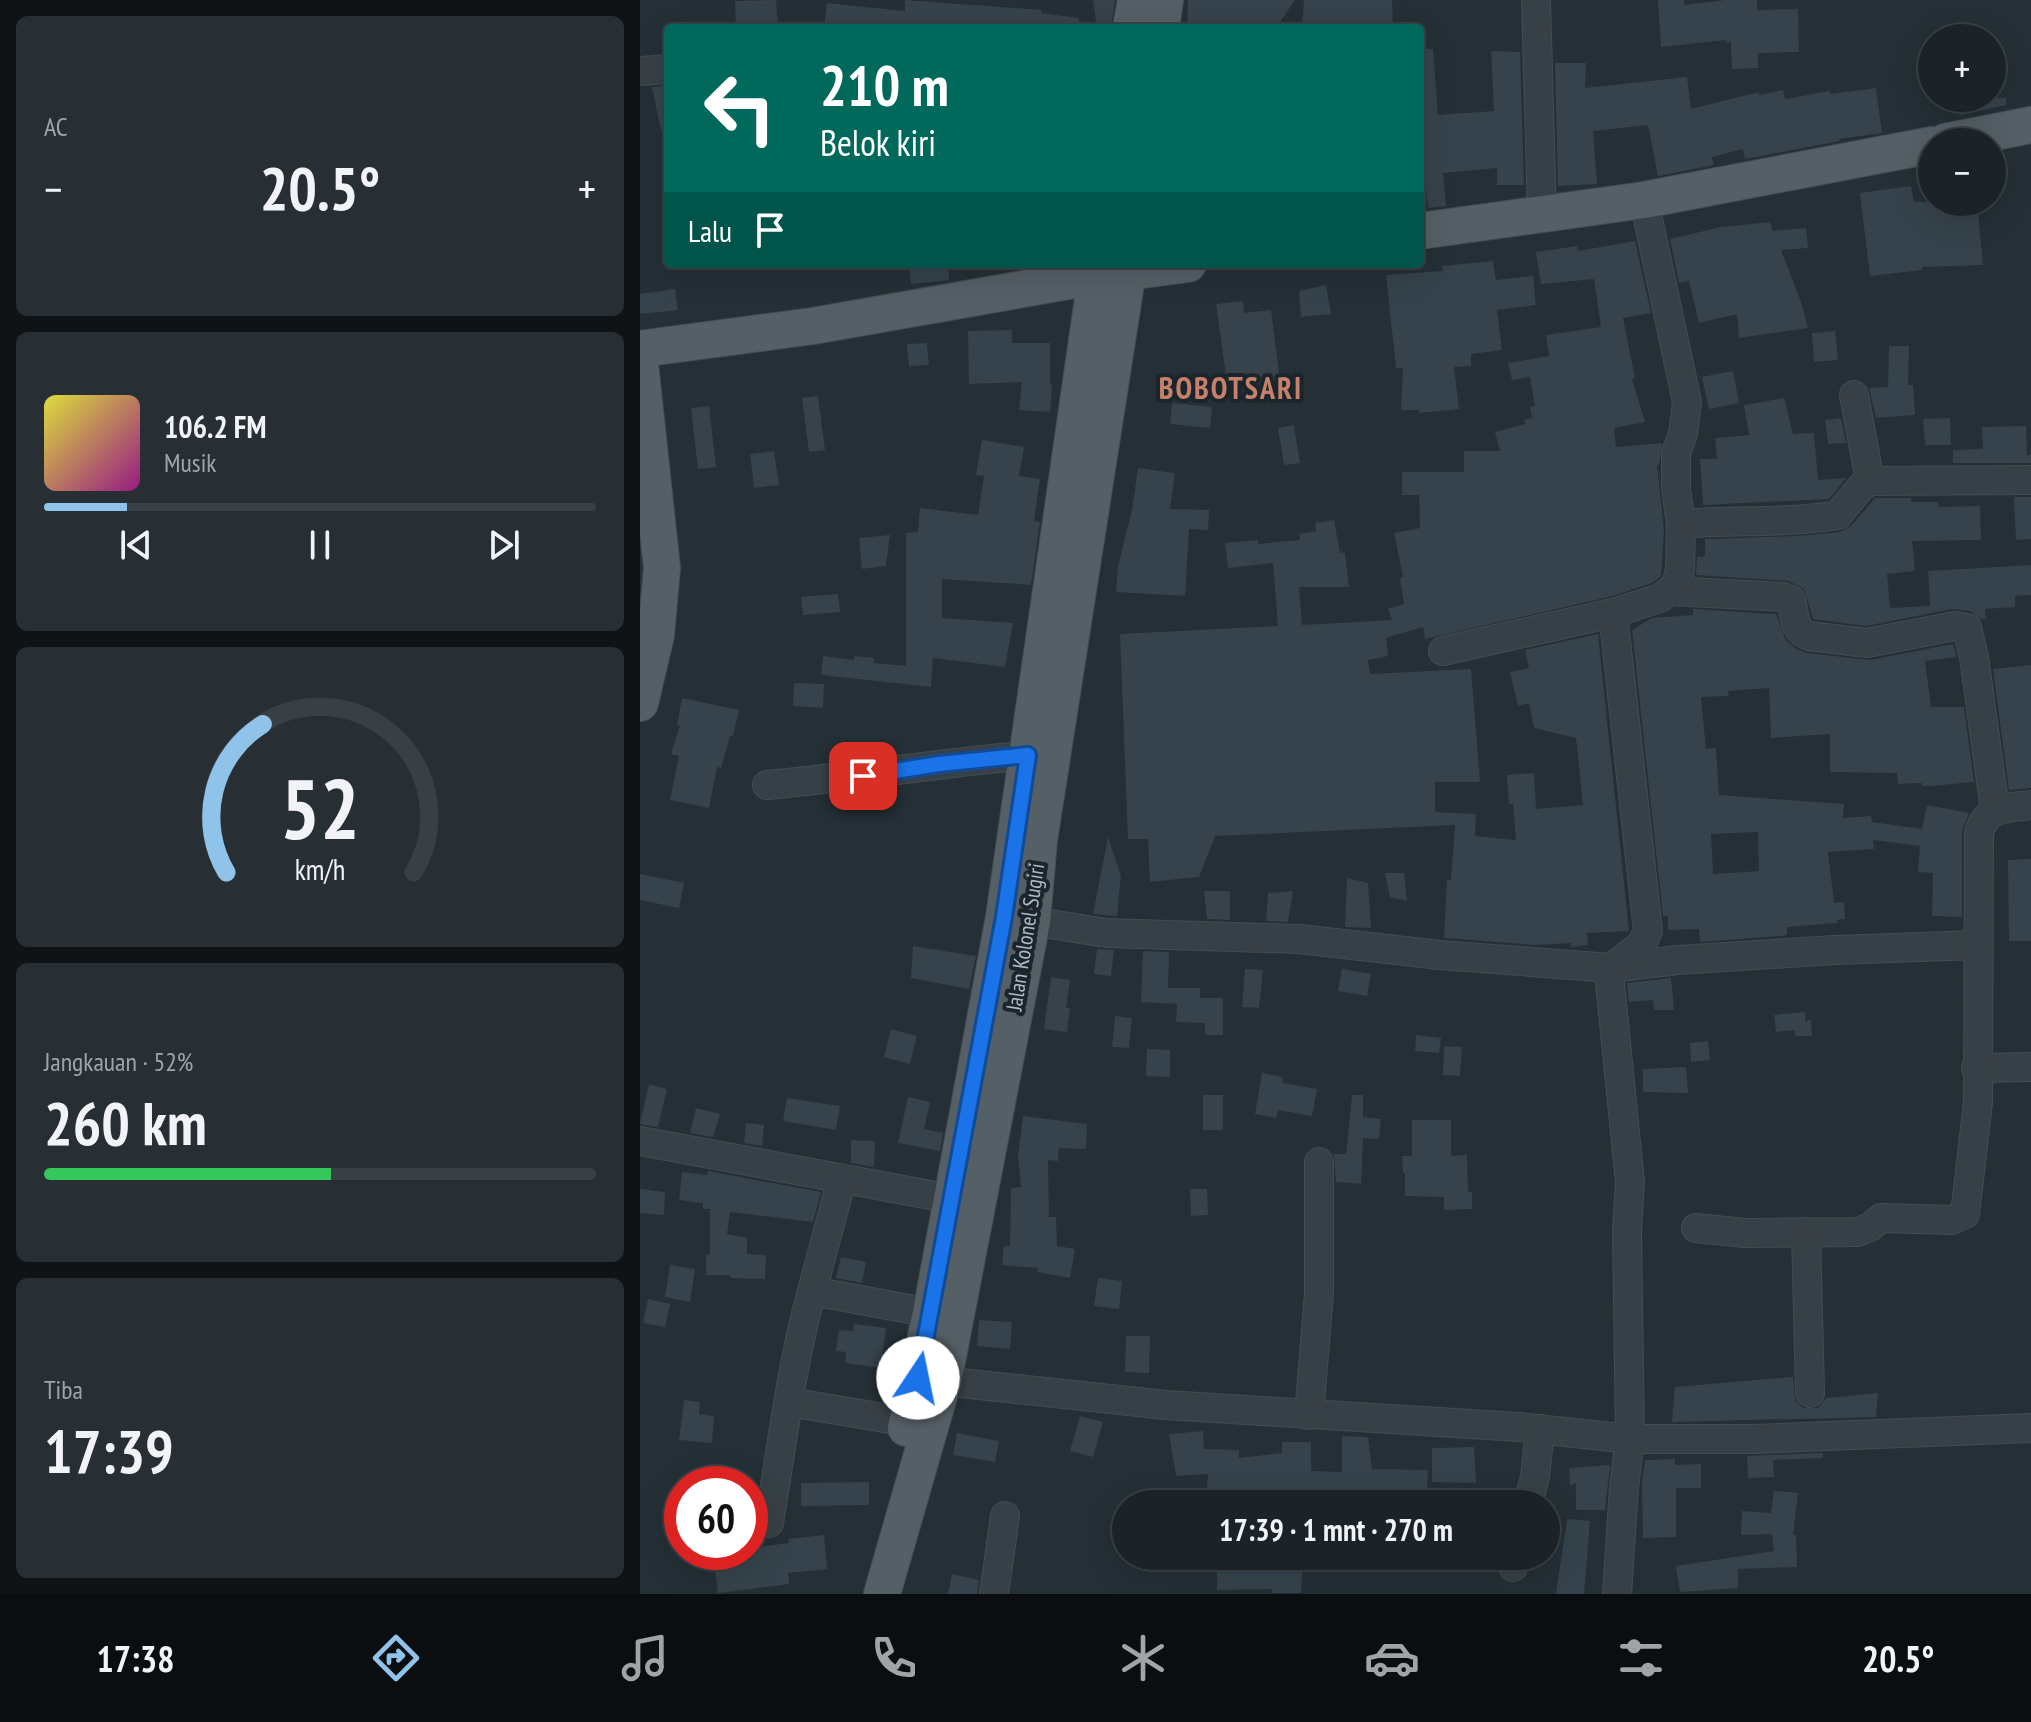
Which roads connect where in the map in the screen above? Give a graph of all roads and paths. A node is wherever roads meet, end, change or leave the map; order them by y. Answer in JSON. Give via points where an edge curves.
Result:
{"nodes":[{"id":1,"x":1136,"y":0,"type":"edge"},
{"id":2,"x":1165,"y":0,"type":"edge"},
{"id":3,"x":1536,"y":0,"type":"edge"},
{"id":4,"x":1132,"y":24,"type":"edge"},
{"id":5,"x":1162,"y":24,"type":"edge"},
{"id":6,"x":664,"y":69,"type":"edge"},
{"id":7,"x":640,"y":71,"type":"edge"},
{"id":8,"x":2031,"y":125,"type":"edge"},
{"id":9,"x":2006,"y":130,"type":"edge"},
{"id":10,"x":1918,"y":148,"type":"edge"},
{"id":11,"x":1644,"y":200,"type":"junction"},
{"id":12,"x":1542,"y":216,"type":"junction"},
{"id":13,"x":1424,"y":231,"type":"edge"},
{"id":14,"x":1113,"y":269,"type":"edge"},
{"id":15,"x":640,"y":349,"type":"edge"},
{"id":16,"x":640,"y":364,"type":"edge"},
{"id":17,"x":1854,"y":395,"type":"dead end"},
{"id":18,"x":2031,"y":480,"type":"edge"},
{"id":19,"x":1870,"y":481,"type":"junction"},
{"id":20,"x":1681,"y":524,"type":"junction"},
{"id":21,"x":1670,"y":591,"type":"junction"},
{"id":22,"x":1613,"y":613,"type":"junction"},
{"id":23,"x":1443,"y":651,"type":"dead end"},
{"id":24,"x":640,"y":703,"type":"edge"},
{"id":25,"x":1028,"y":755,"type":"junction"},
{"id":26,"x":767,"y":785,"type":"dead end"},
{"id":27,"x":2031,"y":805,"type":"edge"},
{"id":28,"x":1995,"y":810,"type":"junction"},
{"id":29,"x":1018,"y":919,"type":"junction"},
{"id":30,"x":1977,"y":945,"type":"junction"},
{"id":31,"x":1611,"y":968,"type":"junction"},
{"id":32,"x":2031,"y":1067,"type":"edge"},
{"id":33,"x":1976,"y":1068,"type":"junction"},
{"id":34,"x":640,"y":1141,"type":"edge"},
{"id":35,"x":1319,"y":1162,"type":"dead end"},
{"id":36,"x":842,"y":1179,"type":"junction"},
{"id":37,"x":952,"y":1199,"type":"junction"},
{"id":38,"x":1696,"y":1228,"type":"dead end"},
{"id":39,"x":1806,"y":1232,"type":"junction"},
{"id":40,"x":812,"y":1291,"type":"junction"},
{"id":41,"x":931,"y":1313,"type":"junction"},
{"id":42,"x":931,"y":1380,"type":"junction"},
{"id":43,"x":1810,"y":1393,"type":"dead end"},
{"id":44,"x":789,"y":1402,"type":"junction"},
{"id":45,"x":1309,"y":1415,"type":"junction"},
{"id":46,"x":908,"y":1422,"type":"junction"},
{"id":47,"x":2031,"y":1428,"type":"edge"},
{"id":48,"x":1540,"y":1429,"type":"junction"},
{"id":49,"x":1630,"y":1439,"type":"junction"},
{"id":50,"x":1532,"y":1490,"type":"edge"},
{"id":51,"x":1005,"y":1516,"type":"dead end"},
{"id":52,"x":769,"y":1523,"type":"dead end"},
{"id":53,"x":856,"y":1594,"type":"edge"},
{"id":54,"x":882,"y":1594,"type":"edge"},
{"id":55,"x":994,"y":1594,"type":"edge"},
{"id":56,"x":1617,"y":1594,"type":"edge"}],
"edges":[{"from":1,"to":4,"type":"main road"},
{"from":2,"to":5,"type":"main road"},
{"from":3,"to":12,"type":"street"},
{"from":6,"to":7,"type":"street"},
{"from":8,"to":9,"type":"main road"},
{"from":10,"to":11,"type":"main road"},
{"from":11,"to":12,"type":"main road"},
{"from":11,"to":20,"type":"street","via":[[1687,402],[1676,453]]},
{"from":12,"to":13,"type":"main road"},
{"from":14,"to":15,"type":"main road","via":[[813,326]]},
{"from":14,"to":25,"type":"main road"},
{"from":14,"to":29,"type":"main road","name":"Jalan Kolonel Sugiri","via":[[1039,840]]},
{"from":16,"to":24,"type":"main road","via":[[662,568],[656,635]]},
{"from":17,"to":19,"type":"street"},
{"from":18,"to":19,"type":"street"},
{"from":19,"to":20,"type":"street","via":[[1838,515]]},
{"from":20,"to":21,"type":"street","via":[[1680,570]]},
{"from":21,"to":22,"type":"street"},
{"from":21,"to":28,"type":"street","via":[[1783,597],[1791,600],[1801,633],[1809,636],[1867,643],[1967,628]]},
{"from":22,"to":23,"type":"street"},
{"from":22,"to":31,"type":"street","via":[[1648,931],[1642,944]]},
{"from":25,"to":26,"type":"street"},
{"from":25,"to":29,"type":"main road"},
{"from":27,"to":28,"type":"street"},
{"from":28,"to":30,"type":"street","via":[[1979,833]]},
{"from":29,"to":31,"type":"street","via":[[1106,933],[1299,939]]},
{"from":29,"to":37,"type":"main road"},
{"from":29,"to":42,"type":"main road","name":"Jalan Kolonel Sugiri"},
{"from":30,"to":31,"type":"street"},
{"from":30,"to":33,"type":"street"},
{"from":31,"to":49,"type":"street","via":[[1630,1182]]},
{"from":32,"to":33,"type":"street"},
{"from":33,"to":39,"type":"street","via":[[1965,1214],[1952,1220],[1881,1218],[1858,1232]]},
{"from":34,"to":36,"type":"street"},
{"from":35,"to":45,"type":"street","via":[[1319,1293]]},
{"from":36,"to":37,"type":"street"},
{"from":36,"to":40,"type":"street"},
{"from":37,"to":41,"type":"main road"},
{"from":38,"to":39,"type":"street"},
{"from":39,"to":43,"type":"street"},
{"from":40,"to":41,"type":"street"},
{"from":40,"to":44,"type":"street"},
{"from":41,"to":42,"type":"main road"},
{"from":42,"to":45,"type":"street"},
{"from":42,"to":46,"type":"main road"},
{"from":42,"to":54,"type":"main road","name":"Jalan Kolonel Sugiri"},
{"from":44,"to":46,"type":"street"},
{"from":44,"to":52,"type":"street"},
{"from":45,"to":48,"type":"street"},
{"from":46,"to":53,"type":"main road"},
{"from":47,"to":49,"type":"street"},
{"from":48,"to":49,"type":"street"},
{"from":48,"to":50,"type":"street"},
{"from":49,"to":56,"type":"street"},
{"from":51,"to":55,"type":"street"}]}
